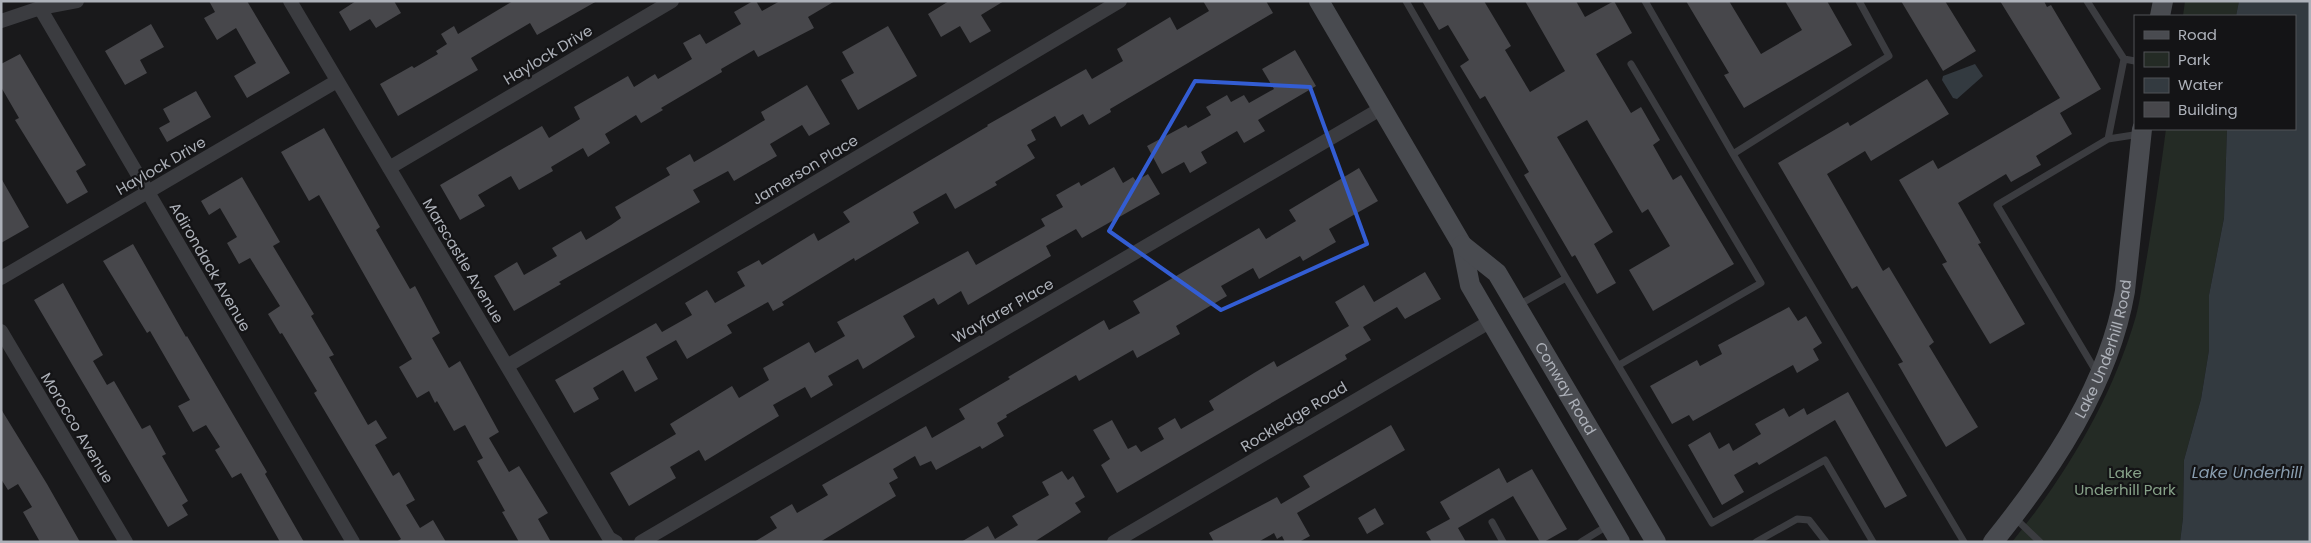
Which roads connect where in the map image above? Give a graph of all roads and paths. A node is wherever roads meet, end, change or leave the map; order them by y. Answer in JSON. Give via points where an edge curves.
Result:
{"nodes":[{"id":1,"x":77,"y":1,"type":"edge"},
{"id":2,"x":290,"y":1,"type":"edge"},
{"id":3,"x":672,"y":1,"type":"edge"},
{"id":4,"x":1120,"y":1,"type":"edge"},
{"id":5,"x":1319,"y":1,"type":"edge"},
{"id":6,"x":1406,"y":1,"type":"edge"},
{"id":7,"x":1645,"y":1,"type":"edge"},
{"id":8,"x":1859,"y":1,"type":"edge"},
{"id":9,"x":2088,"y":1,"type":"edge"},
{"id":10,"x":2163,"y":1,"type":"edge"},
{"id":11,"x":40,"y":8,"type":"junction"},
{"id":12,"x":2160,"y":15,"type":"edge"},
{"id":13,"x":1,"y":21,"type":"edge"},
{"id":14,"x":2124,"y":59,"type":"junction"},
{"id":15,"x":2134,"y":61,"type":"edge"},
{"id":16,"x":1631,"y":64,"type":"dead end"},
{"id":17,"x":337,"y":81,"type":"junction"},
{"id":18,"x":1382,"y":108,"type":"junction"},
{"id":19,"x":2142,"y":131,"type":"edge"},
{"id":20,"x":2108,"y":139,"type":"junction"},
{"id":21,"x":1733,"y":154,"type":"junction"},
{"id":22,"x":389,"y":168,"type":"junction"},
{"id":23,"x":147,"y":193,"type":"junction"},
{"id":24,"x":1462,"y":245,"type":"junction"},
{"id":25,"x":1,"y":278,"type":"edge"},
{"id":26,"x":1566,"y":278,"type":"junction"},
{"id":27,"x":1517,"y":306,"type":"junction"},
{"id":28,"x":1491,"y":321,"type":"junction"},
{"id":29,"x":1,"y":331,"type":"edge"},
{"id":30,"x":507,"y":366,"type":"junction"},
{"id":31,"x":1619,"y":366,"type":"junction"},
{"id":32,"x":2099,"y":376,"type":"junction"},
{"id":33,"x":2013,"y":516,"type":"junction"},
{"id":34,"x":1492,"y":522,"type":"dead end"},
{"id":35,"x":1610,"y":525,"type":"junction"},
{"id":36,"x":612,"y":540,"type":"edge"},
{"id":37,"x":126,"y":542,"type":"edge"},
{"id":38,"x":353,"y":542,"type":"edge"},
{"id":39,"x":641,"y":542,"type":"edge"},
{"id":40,"x":1114,"y":542,"type":"edge"},
{"id":41,"x":1503,"y":542,"type":"edge"},
{"id":42,"x":1581,"y":542,"type":"edge"},
{"id":43,"x":1620,"y":542,"type":"edge"},
{"id":44,"x":1656,"y":542,"type":"edge"},
{"id":45,"x":1756,"y":542,"type":"edge"},
{"id":46,"x":1826,"y":542,"type":"edge"},
{"id":47,"x":1873,"y":542,"type":"edge"},
{"id":48,"x":1964,"y":542,"type":"edge"},
{"id":49,"x":1994,"y":542,"type":"edge"},
{"id":50,"x":2040,"y":542,"type":"edge"}],
"edges":[{"from":1,"to":11,"type":"street"},
{"from":2,"to":17,"type":"street","name":"Marscastle Avenue"},
{"from":3,"to":22,"type":"street","name":"Haylock Drive"},
{"from":4,"to":30,"type":"street","name":"Jamerson Place"},
{"from":5,"to":18,"type":"main road","name":"Conway Road"},
{"from":6,"to":26,"type":"lane"},
{"from":7,"to":21,"type":"lane"},
{"from":8,"to":21,"type":"lane","via":[[1889,56]]},
{"from":9,"to":14,"type":"lane"},
{"from":10,"to":12,"type":"main road"},
{"from":11,"to":13,"type":"street"},
{"from":11,"to":23,"type":"street","name":"Adirondack Avenue"},
{"from":14,"to":15,"type":"lane"},
{"from":14,"to":20,"type":"lane"},
{"from":16,"to":31,"type":"lane","via":[[1761,283]]},
{"from":17,"to":22,"type":"street","name":"Marscastle Avenue"},
{"from":17,"to":23,"type":"street","name":"Haylock Drive"},
{"from":18,"to":24,"type":"main road","name":"Conway Road"},
{"from":18,"to":39,"type":"street","name":"Wayfarer Place"},
{"from":19,"to":20,"type":"lane"},
{"from":19,"to":32,"type":"main road","name":"Lake Underhill Road","via":[[2126,291],[2116,334]]},
{"from":20,"to":32,"type":"lane","via":[[1997,205]]},
{"from":21,"to":48,"type":"lane"},
{"from":22,"to":30,"type":"street","name":"Marscastle Avenue"},
{"from":23,"to":25,"type":"street","name":"Haylock Drive"},
{"from":23,"to":38,"type":"street","name":"Adirondack Avenue"},
{"from":24,"to":27,"type":"main road","name":"Conway Road","via":[[1497,273]]},
{"from":24,"to":28,"type":"main road","name":"Conway Road","via":[[1470,285]]},
{"from":26,"to":27,"type":"lane"},
{"from":26,"to":31,"type":"lane"},
{"from":27,"to":44,"type":"main road","name":"Conway Road"},
{"from":28,"to":35,"type":"main road","name":"Conway Road"},
{"from":28,"to":40,"type":"street","name":"Rockledge Road"},
{"from":29,"to":37,"type":"street","name":"Morocco Avenue"},
{"from":30,"to":36,"type":"street","name":"Marscastle Avenue"},
{"from":31,"to":47,"type":"lane","via":[[1712,524],[1825,460]]},
{"from":32,"to":33,"type":"main road","name":"Lake Underhill Road","via":[[2059,449]]},
{"from":33,"to":49,"type":"main road","name":"Lake Underhill Road"},
{"from":33,"to":50,"type":"lane"},
{"from":34,"to":41,"type":"lane"},
{"from":35,"to":42,"type":"lane"},
{"from":35,"to":43,"type":"main road","name":"Conway Road"},
{"from":45,"to":46,"type":"lane","via":[[1797,519],[1809,520]]}]}
